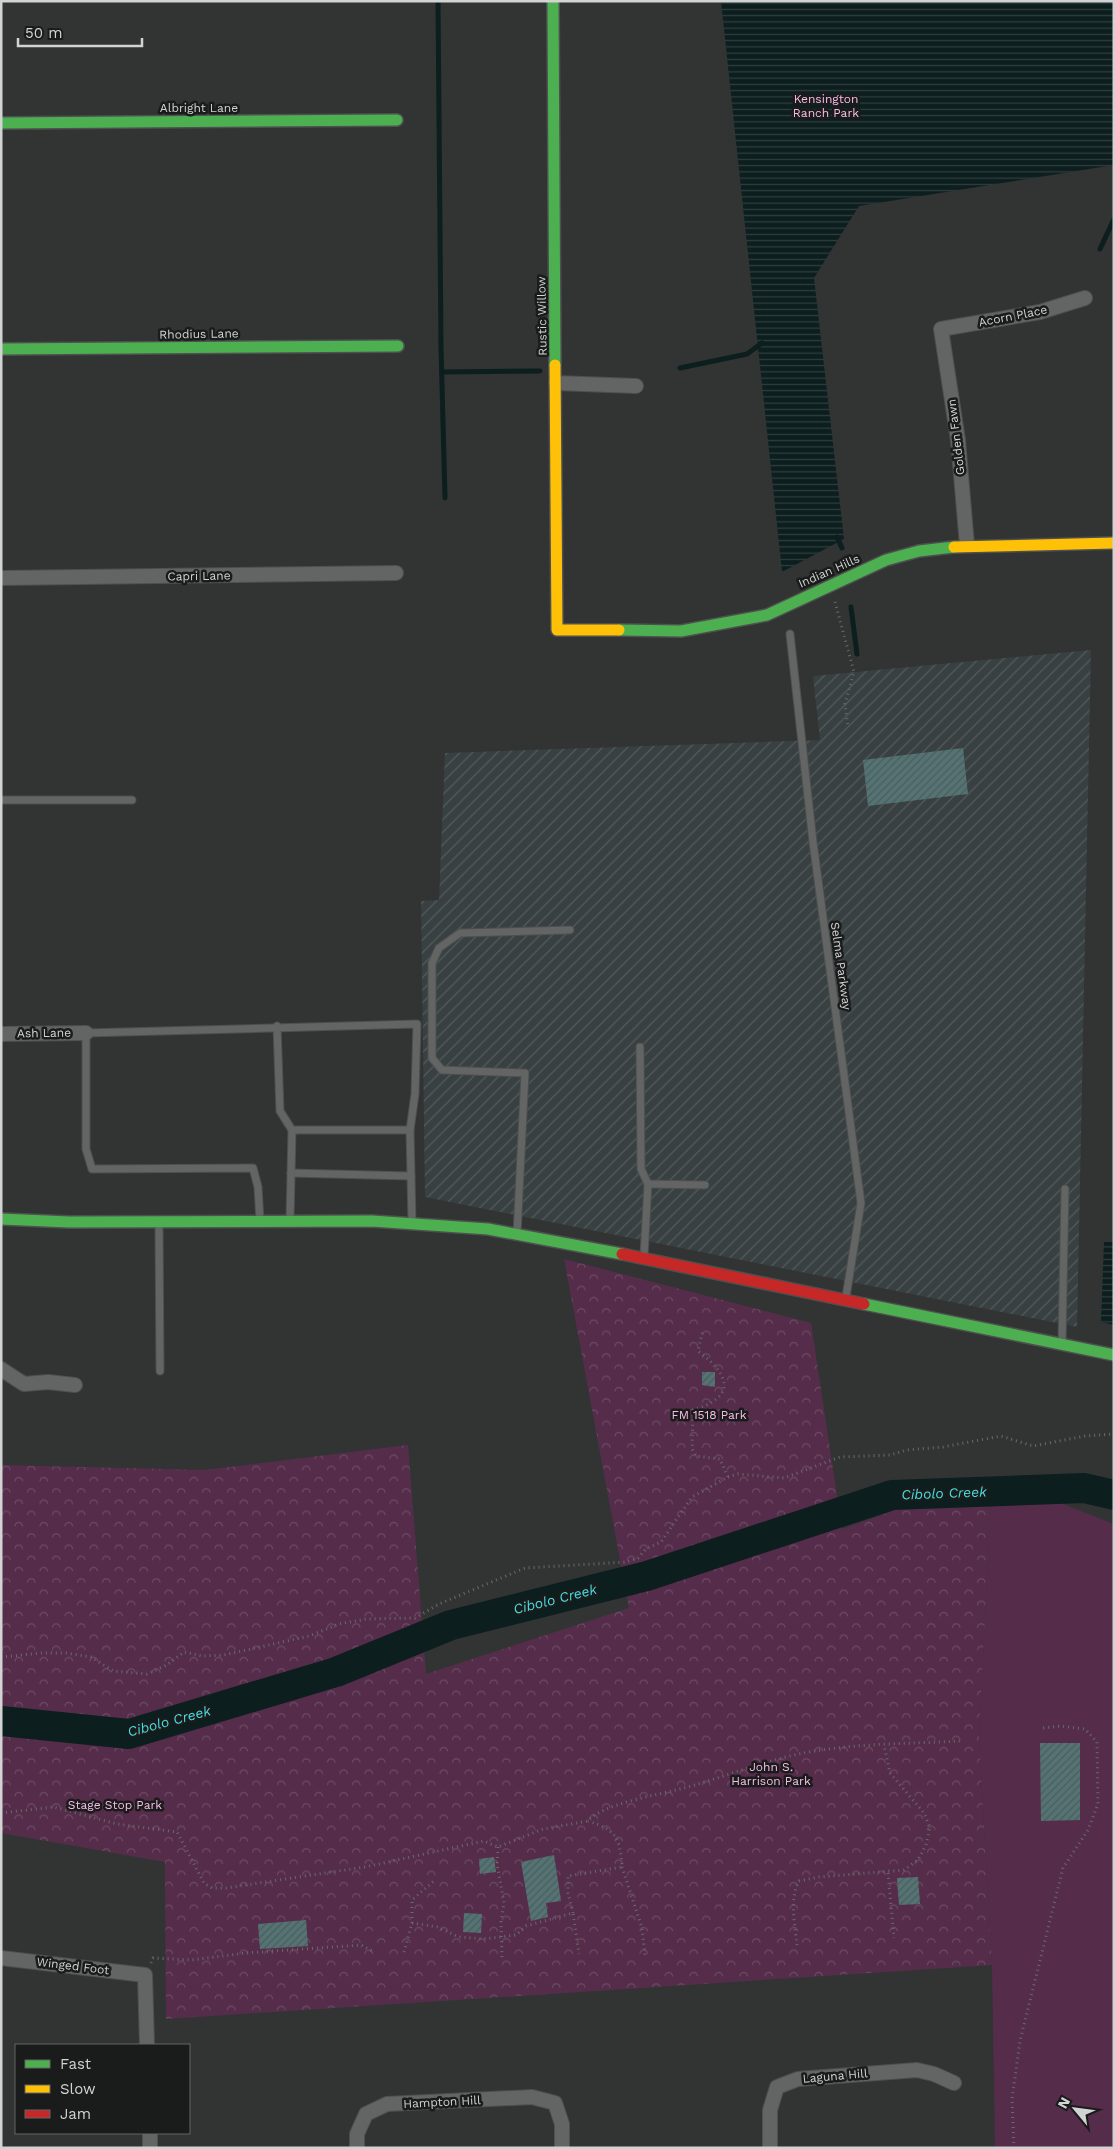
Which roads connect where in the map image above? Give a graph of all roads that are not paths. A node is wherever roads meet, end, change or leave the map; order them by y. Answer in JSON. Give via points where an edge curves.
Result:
{"nodes":[{"id":1,"x":553,"y":1,"type":"edge"},
{"id":2,"x":397,"y":120,"type":"dead end"},
{"id":3,"x":1,"y":123,"type":"edge"},
{"id":4,"x":1085,"y":298,"type":"dead end"},
{"id":5,"x":941,"y":329,"type":"joint"},
{"id":6,"x":398,"y":346,"type":"dead end"},
{"id":7,"x":1,"y":349,"type":"edge"},
{"id":8,"x":556,"y":382,"type":"junction"},
{"id":9,"x":636,"y":386,"type":"dead end"},
{"id":10,"x":1114,"y":543,"type":"edge"},
{"id":11,"x":967,"y":545,"type":"junction"},
{"id":12,"x":396,"y":573,"type":"dead end"},
{"id":13,"x":1,"y":578,"type":"edge"},
{"id":14,"x":557,"y":630,"type":"joint"},
{"id":15,"x":790,"y":634,"type":"dead end"},
{"id":16,"x":1,"y":800,"type":"edge"},
{"id":17,"x":132,"y":800,"type":"dead end"},
{"id":18,"x":570,"y":930,"type":"dead end"},
{"id":19,"x":277,"y":1026,"type":"junction"},
{"id":20,"x":86,"y":1033,"type":"junction"},
{"id":21,"x":1,"y":1034,"type":"edge"},
{"id":22,"x":640,"y":1047,"type":"dead end"},
{"id":23,"x":292,"y":1130,"type":"junction"},
{"id":24,"x":410,"y":1130,"type":"junction"},
{"id":25,"x":291,"y":1173,"type":"junction"},
{"id":26,"x":412,"y":1176,"type":"junction"},
{"id":27,"x":648,"y":1184,"type":"junction"},
{"id":28,"x":705,"y":1185,"type":"dead end"},
{"id":29,"x":1065,"y":1189,"type":"dead end"},
{"id":30,"x":1,"y":1219,"type":"edge"},
{"id":31,"x":260,"y":1221,"type":"junction"},
{"id":32,"x":290,"y":1221,"type":"junction"},
{"id":33,"x":159,"y":1222,"type":"junction"},
{"id":34,"x":412,"y":1222,"type":"junction"},
{"id":35,"x":517,"y":1234,"type":"junction"},
{"id":36,"x":643,"y":1258,"type":"junction"},
{"id":37,"x":846,"y":1300,"type":"junction"},
{"id":38,"x":1062,"y":1344,"type":"junction"},
{"id":39,"x":1114,"y":1355,"type":"edge"},
{"id":40,"x":1,"y":1369,"type":"edge"},
{"id":41,"x":160,"y":1372,"type":"dead end"},
{"id":42,"x":75,"y":1385,"type":"dead end"},
{"id":43,"x":1,"y":1958,"type":"edge"},
{"id":44,"x":147,"y":2044,"type":"edge"},
{"id":45,"x":954,"y":2083,"type":"dead end"},
{"id":46,"x":150,"y":2134,"type":"edge"},
{"id":47,"x":150,"y":2148,"type":"edge"},
{"id":48,"x":357,"y":2148,"type":"edge"},
{"id":49,"x":562,"y":2148,"type":"edge"},
{"id":50,"x":770,"y":2148,"type":"edge"}],
"edges":[{"from":1,"to":8,"type":"street","name":"Rustic Willow"},
{"from":2,"to":3,"type":"street","name":"Albright Lane"},
{"from":4,"to":5,"type":"street","name":"Acorn Place","via":[[1040,312]]},
{"from":5,"to":11,"type":"street","name":"Golden Fawn","via":[[958,440]]},
{"from":6,"to":7,"type":"street","name":"Rhodius Lane"},
{"from":8,"to":9,"type":"street"},
{"from":8,"to":14,"type":"street","name":"Rustic Willow"},
{"from":10,"to":11,"type":"street","name":"Indian Hills"},
{"from":11,"to":14,"type":"street","name":"Indian Hills","via":[[918,551],[886,560],[767,615],[681,631]]},
{"from":12,"to":13,"type":"street","name":"Capri Lane"},
{"from":15,"to":37,"type":"lane","name":"Selma Parkway","via":[[813,842],[861,1203]]},
{"from":16,"to":17,"type":"lane"},
{"from":18,"to":35,"type":"lane","via":[[460,933],[439,948],[432,963],[432,1058],[442,1070],[525,1073]]},
{"from":19,"to":20,"type":"lane"},
{"from":19,"to":23,"type":"lane","via":[[280,1111]]},
{"from":19,"to":24,"type":"lane","via":[[417,1024],[415,1094]]},
{"from":20,"to":21,"type":"street","name":"Ash Lane"},
{"from":20,"to":31,"type":"lane","via":[[86,1148],[92,1169],[253,1168]]},
{"from":22,"to":27,"type":"lane","via":[[641,1169]]},
{"from":23,"to":24,"type":"lane"},
{"from":23,"to":25,"type":"lane"},
{"from":24,"to":26,"type":"lane"},
{"from":25,"to":26,"type":"lane"},
{"from":25,"to":32,"type":"lane"},
{"from":26,"to":34,"type":"lane"},
{"from":27,"to":28,"type":"lane"},
{"from":27,"to":36,"type":"lane"},
{"from":29,"to":38,"type":"lane"},
{"from":30,"to":33,"type":"street"},
{"from":31,"to":32,"type":"street"},
{"from":31,"to":33,"type":"street"},
{"from":32,"to":34,"type":"street"},
{"from":33,"to":41,"type":"lane"},
{"from":34,"to":35,"type":"street"},
{"from":35,"to":36,"type":"street"},
{"from":36,"to":37,"type":"street"},
{"from":37,"to":38,"type":"street"},
{"from":38,"to":39,"type":"street"},
{"from":40,"to":42,"type":"street","via":[[24,1384]]},
{"from":43,"to":44,"type":"street","name":"Winged Foot","via":[[145,1975]]},
{"from":45,"to":50,"type":"street","name":"Laguna Hill","via":[[917,2070],[798,2079],[777,2087],[770,2110]]},
{"from":46,"to":47,"type":"street"},
{"from":48,"to":49,"type":"street","name":"Hampton Hill","via":[[357,2134],[366,2114],[387,2104],[532,2097],[554,2103],[562,2124]]}]}
